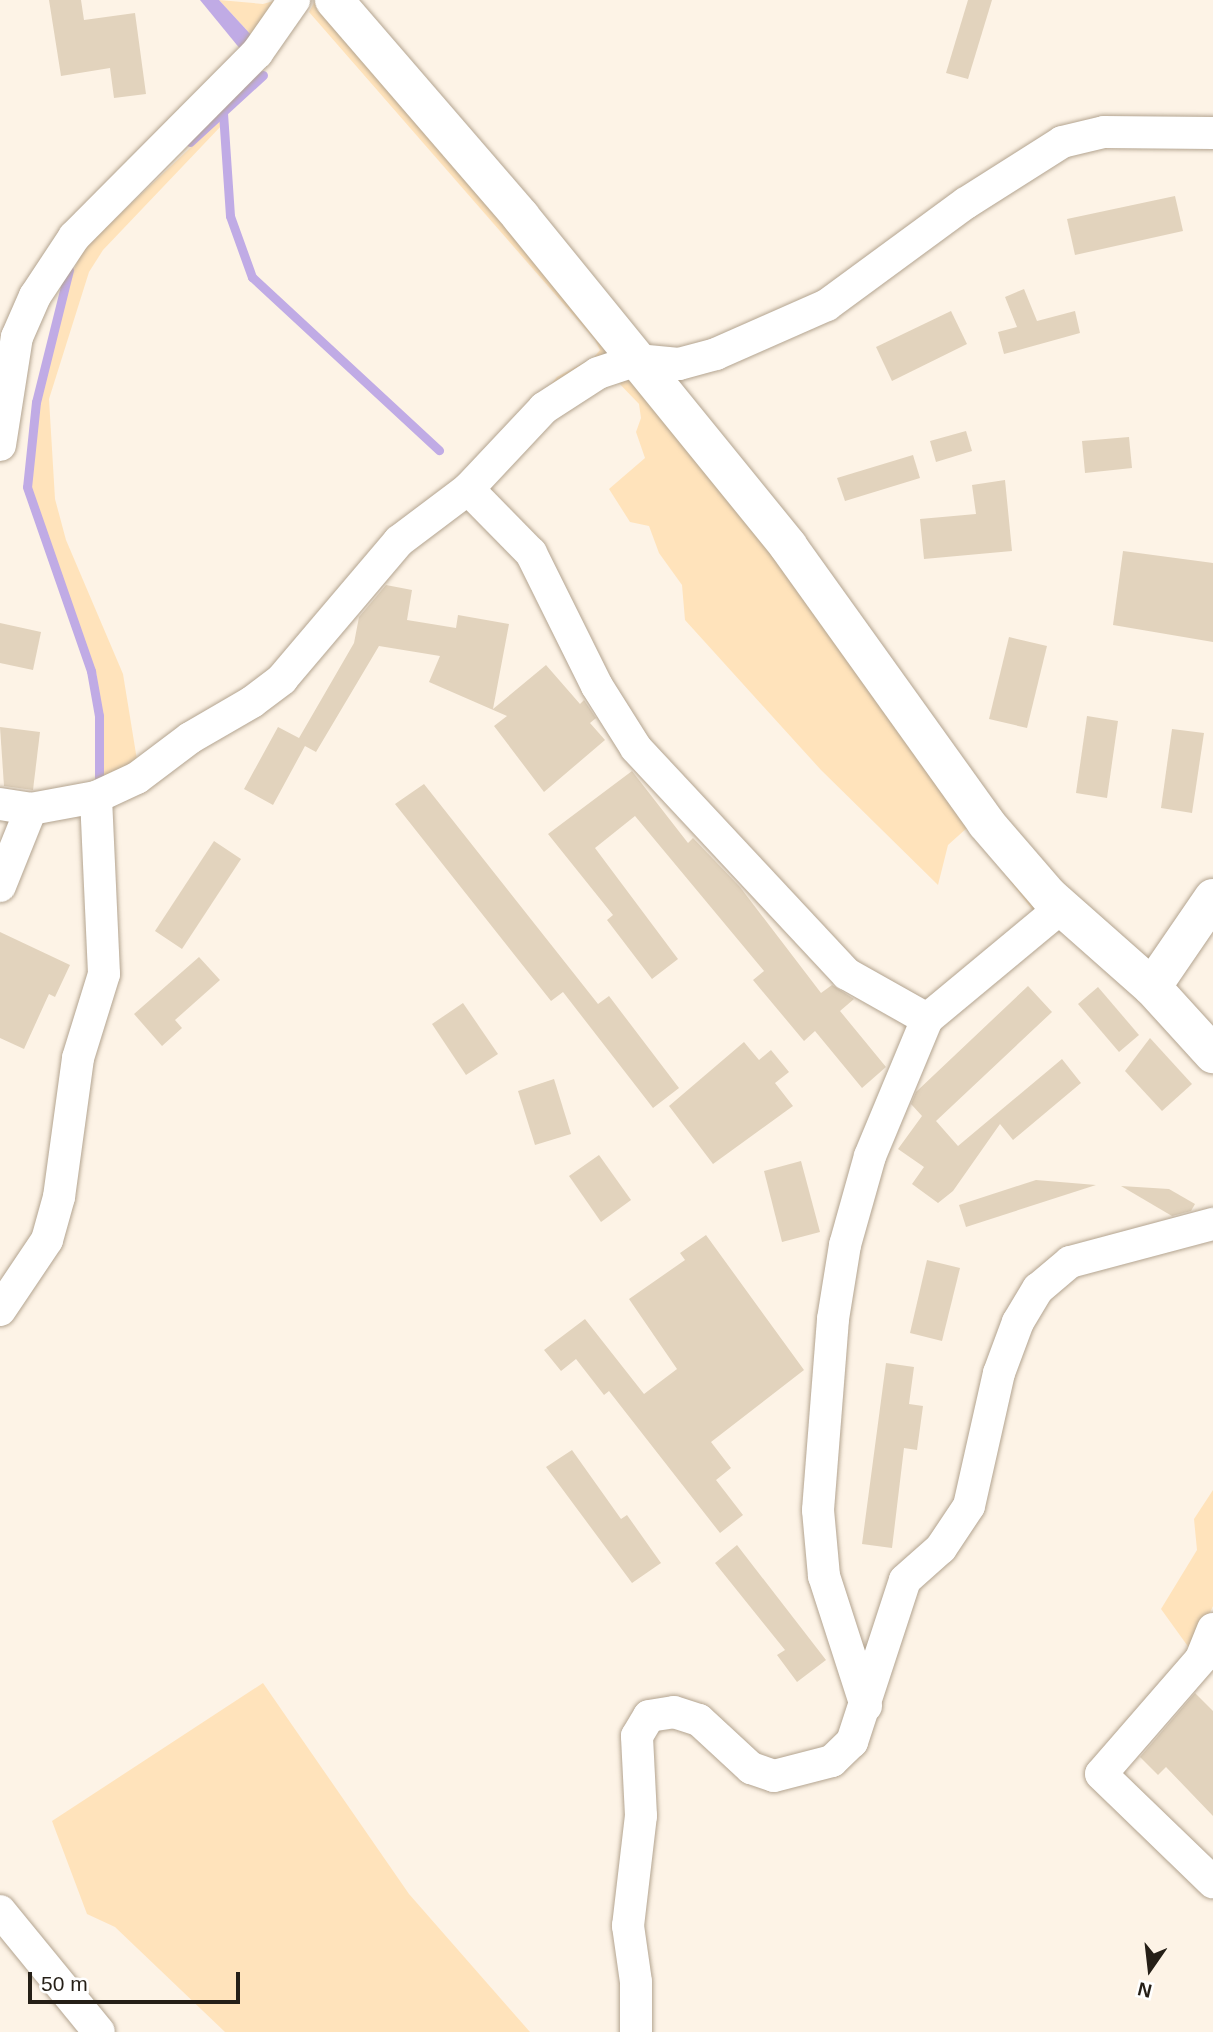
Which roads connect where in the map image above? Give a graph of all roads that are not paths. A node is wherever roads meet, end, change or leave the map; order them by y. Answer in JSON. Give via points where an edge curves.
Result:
{"nodes":[{"id":1,"x":294,"y":0,"type":"edge"},
{"id":2,"x":334,"y":0,"type":"edge"},
{"id":3,"x":1213,"y":133,"type":"edge"},
{"id":4,"x":637,"y":360,"type":"junction"},
{"id":5,"x":0,"y":445,"type":"edge"},
{"id":6,"x":468,"y":489,"type":"junction"},
{"id":7,"x":96,"y":797,"type":"junction"},
{"id":8,"x":0,"y":804,"type":"edge"},
{"id":9,"x":31,"y":809,"type":"junction"},
{"id":10,"x":0,"y":886,"type":"edge"},
{"id":11,"x":1213,"y":898,"type":"edge"},
{"id":12,"x":1062,"y":907,"type":"junction"},
{"id":13,"x":1152,"y":987,"type":"junction"},
{"id":14,"x":927,"y":1019,"type":"junction"},
{"id":15,"x":1213,"y":1054,"type":"edge"},
{"id":16,"x":1213,"y":1224,"type":"edge"},
{"id":17,"x":0,"y":1310,"type":"edge"},
{"id":18,"x":1213,"y":1629,"type":"edge"},
{"id":19,"x":866,"y":1706,"type":"junction"},
{"id":20,"x":1213,"y":1882,"type":"edge"},
{"id":21,"x":0,"y":1911,"type":"edge"},
{"id":22,"x":99,"y":2032,"type":"edge"},
{"id":23,"x":636,"y":2032,"type":"edge"}],
"edges":[{"from":1,"to":5,"type":"street","via":[[257,53],[74,237],[35,296],[17,337]]},
{"from":2,"to":4,"type":"street"},
{"from":3,"to":4,"type":"street","via":[[1104,132],[1062,142],[966,203],[827,305],[716,355],[679,364]]},
{"from":4,"to":6,"type":"street","via":[[598,373],[544,408]]},
{"from":4,"to":12,"type":"street","via":[[788,546],[986,823]]},
{"from":6,"to":7,"type":"street","via":[[399,541],[282,678],[137,778]]},
{"from":6,"to":14,"type":"street","via":[[531,553],[597,687],[636,748],[847,974]]},
{"from":7,"to":9,"type":"street"},
{"from":7,"to":17,"type":"street","via":[[104,974],[78,1058],[59,1197],[47,1240]]},
{"from":8,"to":9,"type":"street"},
{"from":9,"to":10,"type":"street"},
{"from":11,"to":13,"type":"street"},
{"from":12,"to":13,"type":"street"},
{"from":12,"to":14,"type":"street"},
{"from":13,"to":15,"type":"street"},
{"from":14,"to":19,"type":"street","via":[[870,1156],[845,1245],[833,1318],[818,1510],[824,1576]]},
{"from":16,"to":19,"type":"street","via":[[1070,1262],[1038,1289],[1018,1322],[999,1373],[969,1506],[941,1548],[905,1580]]},
{"from":18,"to":20,"type":"street","via":[[1201,1659],[1101,1774]]},
{"from":19,"to":23,"type":"street","via":[[852,1742],[832,1761],[774,1776],[751,1768],[699,1720],[674,1712],[649,1716],[637,1736],[640,1816],[628,1926],[636,1982]]},
{"from":21,"to":22,"type":"street"}]}
